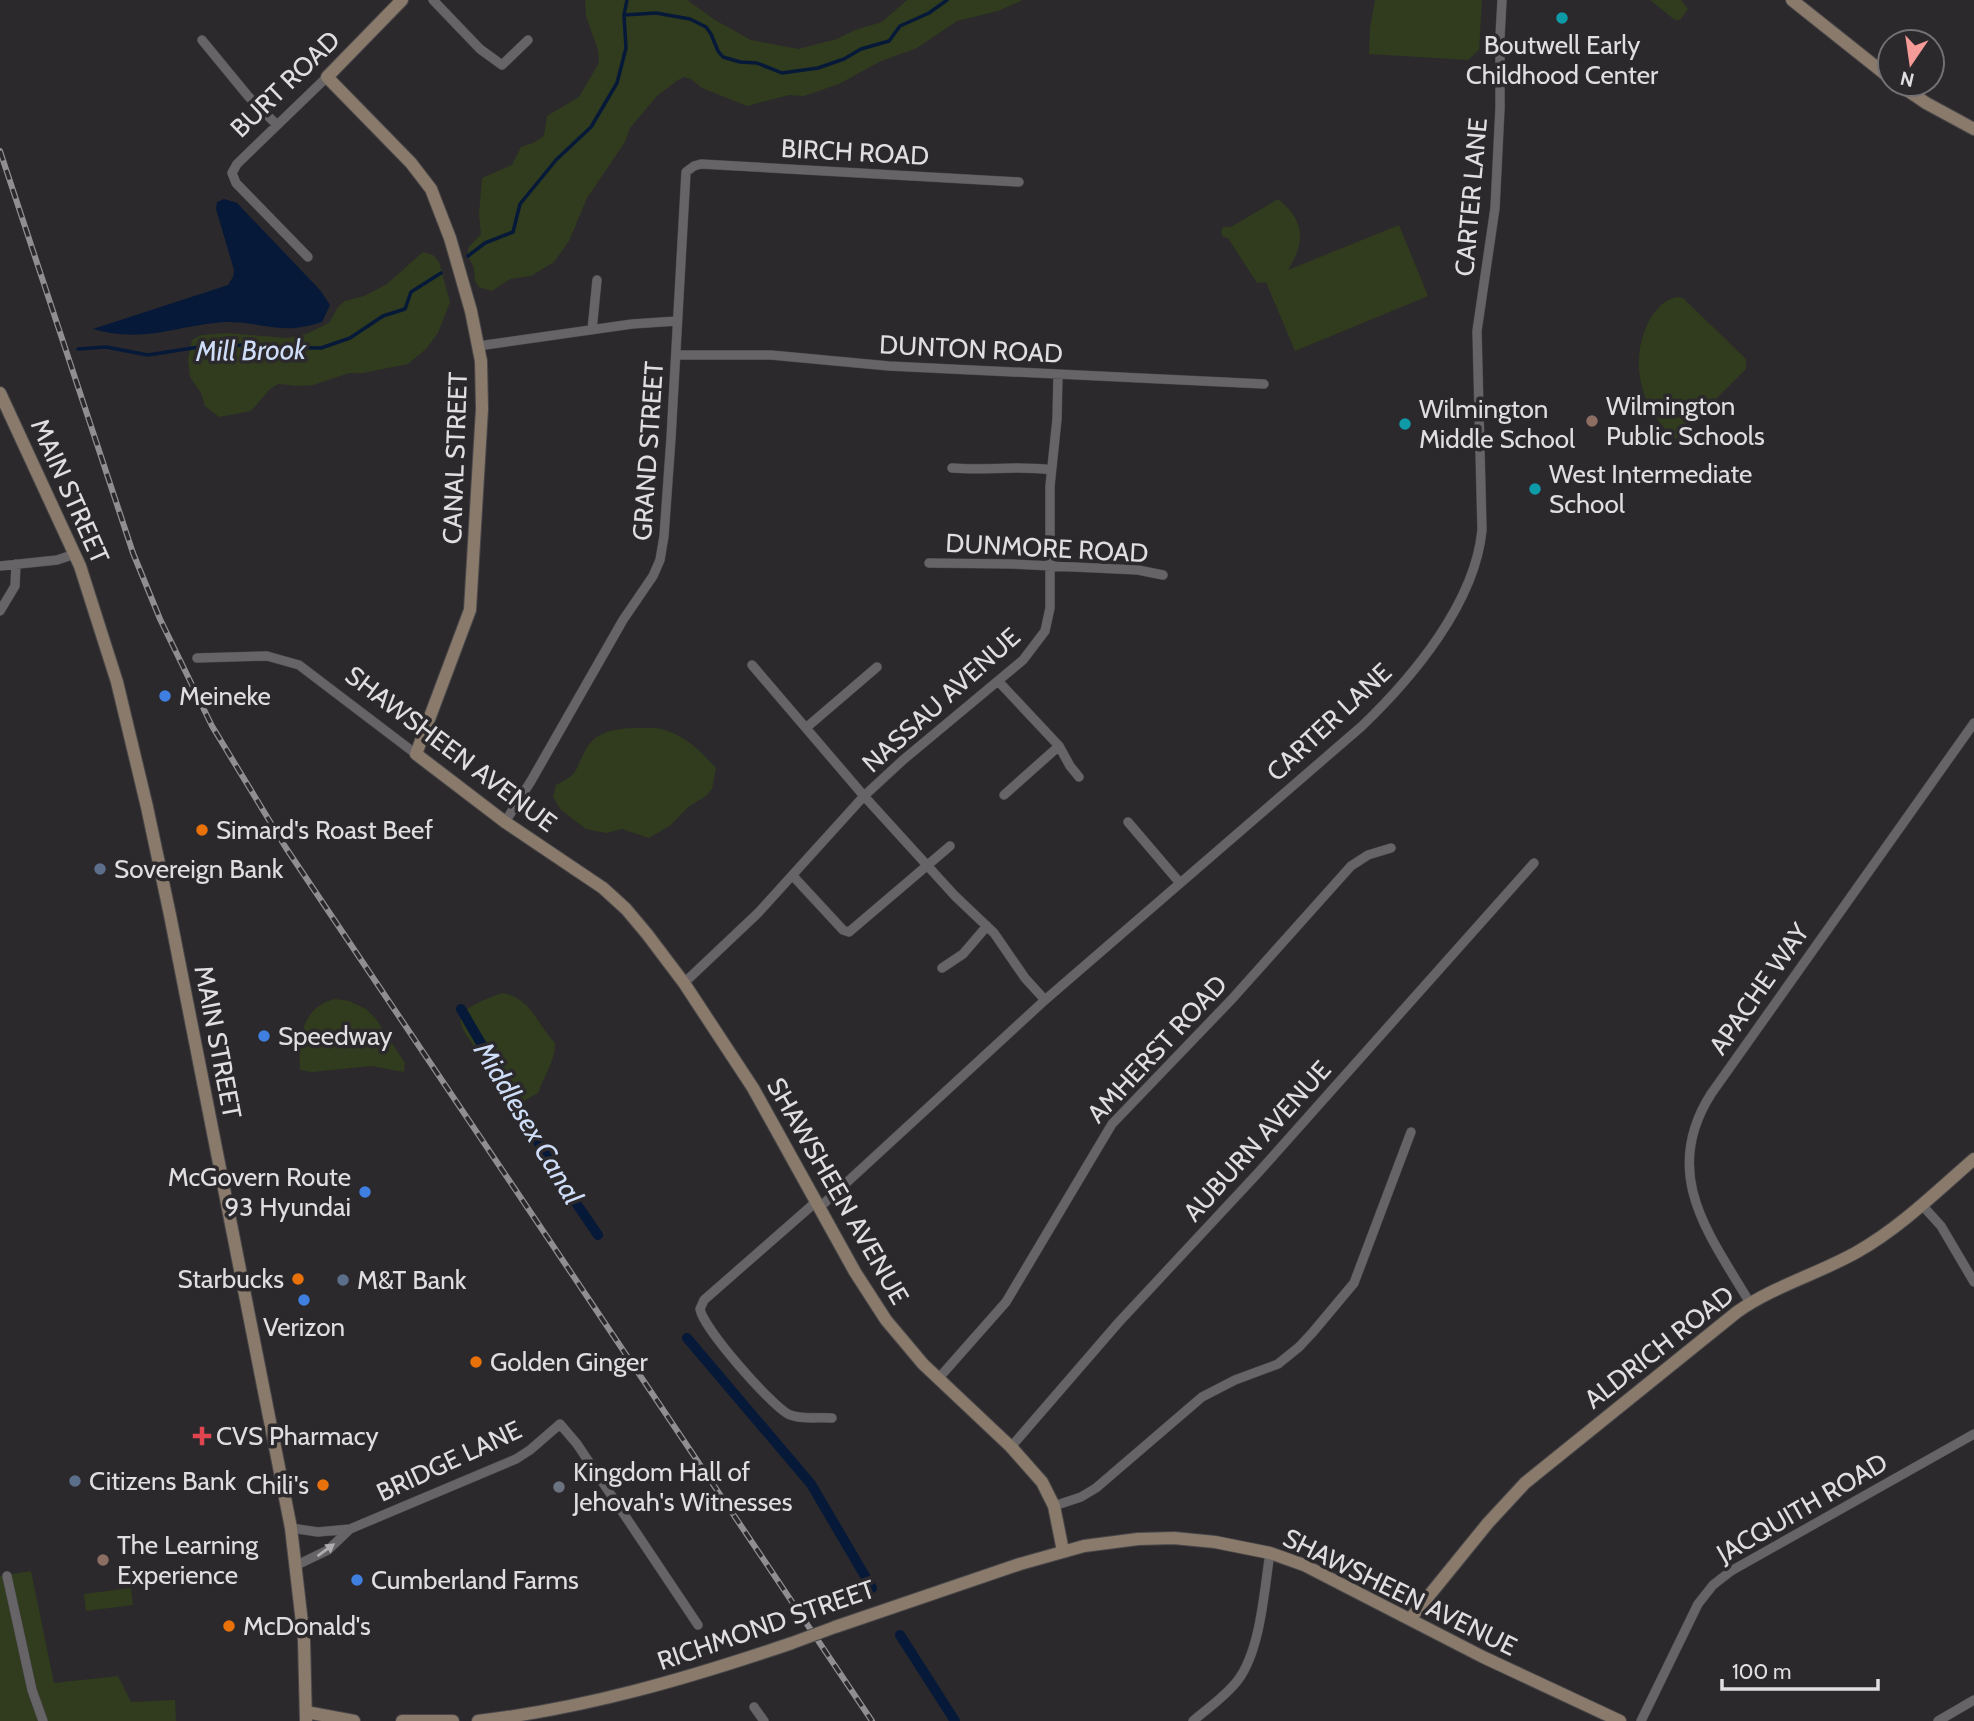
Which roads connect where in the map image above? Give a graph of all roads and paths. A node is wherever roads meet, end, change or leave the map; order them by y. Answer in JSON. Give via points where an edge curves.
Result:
{"nodes":[{"id":1,"x":402,"y":0,"type":"edge"},
{"id":2,"x":433,"y":0,"type":"edge"},
{"id":3,"x":1502,"y":0,"type":"edge"},
{"id":4,"x":1792,"y":0,"type":"edge"},
{"id":5,"x":202,"y":40,"type":"dead end"},
{"id":6,"x":528,"y":40,"type":"dead end"},
{"id":7,"x":1876,"y":67,"type":"edge"},
{"id":8,"x":327,"y":77,"type":"junction"},
{"id":9,"x":1919,"y":98,"type":"edge"},
{"id":10,"x":277,"y":125,"type":"junction"},
{"id":11,"x":1974,"y":129,"type":"edge"},
{"id":12,"x":690,"y":169,"type":"joint"},
{"id":13,"x":1019,"y":182,"type":"dead end"},
{"id":14,"x":307,"y":257,"type":"dead end"},
{"id":15,"x":597,"y":280,"type":"dead end"},
{"id":16,"x":677,"y":321,"type":"junction"},
{"id":17,"x":592,"y":330,"type":"junction"},
{"id":18,"x":478,"y":346,"type":"junction"},
{"id":19,"x":676,"y":355,"type":"junction"},
{"id":20,"x":1058,"y":375,"type":"junction"},
{"id":21,"x":1264,"y":384,"type":"dead end"},
{"id":22,"x":0,"y":393,"type":"edge"},
{"id":23,"x":952,"y":468,"type":"dead end"},
{"id":24,"x":1051,"y":470,"type":"junction"},
{"id":25,"x":75,"y":555,"type":"junction"},
{"id":26,"x":929,"y":563,"type":"dead end"},
{"id":27,"x":16,"y":564,"type":"junction"},
{"id":28,"x":0,"y":566,"type":"edge"},
{"id":29,"x":1050,"y":566,"type":"junction"},
{"id":30,"x":1163,"y":575,"type":"dead end"},
{"id":31,"x":0,"y":611,"type":"edge"},
{"id":32,"x":197,"y":658,"type":"dead end"},
{"id":33,"x":752,"y":664,"type":"dead end"},
{"id":34,"x":877,"y":667,"type":"dead end"},
{"id":35,"x":999,"y":682,"type":"junction"},
{"id":36,"x":1974,"y":723,"type":"edge"},
{"id":37,"x":807,"y":727,"type":"junction"},
{"id":38,"x":1059,"y":746,"type":"junction"},
{"id":39,"x":415,"y":754,"type":"junction"},
{"id":40,"x":1079,"y":777,"type":"dead end"},
{"id":41,"x":1004,"y":795,"type":"dead end"},
{"id":42,"x":864,"y":796,"type":"junction"},
{"id":43,"x":505,"y":822,"type":"junction"},
{"id":44,"x":1128,"y":822,"type":"dead end"},
{"id":45,"x":950,"y":846,"type":"dead end"},
{"id":46,"x":1391,"y":848,"type":"dead end"},
{"id":47,"x":1534,"y":863,"type":"dead end"},
{"id":48,"x":927,"y":865,"type":"junction"},
{"id":49,"x":793,"y":876,"type":"junction"},
{"id":50,"x":1180,"y":883,"type":"junction"},
{"id":51,"x":987,"y":926,"type":"junction"},
{"id":52,"x":943,"y":968,"type":"dead end"},
{"id":53,"x":684,"y":983,"type":"junction"},
{"id":54,"x":1045,"y":1000,"type":"junction"},
{"id":55,"x":1411,"y":1132,"type":"dead end"},
{"id":56,"x":1974,"y":1159,"type":"edge"},
{"id":57,"x":819,"y":1204,"type":"junction"},
{"id":58,"x":1922,"y":1205,"type":"junction"},
{"id":59,"x":1974,"y":1282,"type":"edge"},
{"id":60,"x":1750,"y":1303,"type":"junction"},
{"id":61,"x":938,"y":1379,"type":"junction"},
{"id":62,"x":832,"y":1418,"type":"dead end"},
{"id":63,"x":1974,"y":1434,"type":"edge"},
{"id":64,"x":1011,"y":1447,"type":"junction"},
{"id":65,"x":1054,"y":1506,"type":"junction"},
{"id":66,"x":291,"y":1528,"type":"junction"},
{"id":67,"x":350,"y":1529,"type":"junction"},
{"id":68,"x":1063,"y":1551,"type":"junction"},
{"id":69,"x":1270,"y":1553,"type":"junction"},
{"id":70,"x":297,"y":1565,"type":"junction"},
{"id":71,"x":7,"y":1576,"type":"dead end"},
{"id":72,"x":1409,"y":1619,"type":"junction"},
{"id":73,"x":698,"y":1625,"type":"dead end"},
{"id":74,"x":1974,"y":1700,"type":"edge"},
{"id":75,"x":754,"y":1707,"type":"dead end"},
{"id":76,"x":309,"y":1718,"type":"edge"},
{"id":77,"x":43,"y":1721,"type":"edge"},
{"id":78,"x":354,"y":1721,"type":"edge"},
{"id":79,"x":402,"y":1721,"type":"edge"},
{"id":80,"x":453,"y":1721,"type":"edge"},
{"id":81,"x":478,"y":1721,"type":"edge"},
{"id":82,"x":764,"y":1721,"type":"edge"},
{"id":83,"x":1193,"y":1721,"type":"edge"},
{"id":84,"x":1620,"y":1721,"type":"edge"},
{"id":85,"x":1641,"y":1721,"type":"edge"},
{"id":86,"x":1938,"y":1721,"type":"edge"}],
"edges":[{"from":1,"to":8,"type":"street","name":"BURT ROAD"},
{"from":2,"to":6,"type":"street","via":[[502,65]]},
{"from":3,"to":50,"type":"street","name":"CARTER LANE","via":[[1495,208],[1476,331],[1483,517],[1472,573],[1437,636],[1390,698],[1332,754]]},
{"from":4,"to":7,"type":"street"},
{"from":5,"to":10,"type":"street"},
{"from":8,"to":10,"type":"street","name":"BURT ROAD"},
{"from":8,"to":18,"type":"street","name":"CANAL STREET","via":[[431,189],[450,238]]},
{"from":9,"to":11,"type":"street"},
{"from":10,"to":14,"type":"street","name":"BURT ROAD","via":[[232,173],[236,183]]},
{"from":12,"to":13,"type":"street","name":"BIRCH ROAD","via":[[701,164]]},
{"from":12,"to":16,"type":"street","name":"GRAND STREET","via":[[685,178]]},
{"from":15,"to":17,"type":"street"},
{"from":16,"to":17,"type":"street"},
{"from":16,"to":19,"type":"street","name":"GRAND STREET"},
{"from":17,"to":18,"type":"street"},
{"from":18,"to":39,"type":"street","name":"CANAL STREET","via":[[482,409],[470,610]]},
{"from":19,"to":20,"type":"street","name":"DUNTON ROAD","via":[[778,356]]},
{"from":19,"to":43,"type":"street","name":"GRAND STREET","via":[[660,560]]},
{"from":20,"to":21,"type":"street","name":"DUNTON ROAD"},
{"from":20,"to":24,"type":"street","name":"NASSAU AVENUE"},
{"from":22,"to":25,"type":"street","name":"MAIN STREET"},
{"from":23,"to":24,"type":"street"},
{"from":24,"to":29,"type":"street","name":"NASSAU AVENUE"},
{"from":25,"to":27,"type":"street"},
{"from":25,"to":66,"type":"street","name":"MAIN STREET","via":[[111,659],[147,807]]},
{"from":26,"to":29,"type":"street","name":"DUNMORE ROAD"},
{"from":27,"to":28,"type":"street"},
{"from":27,"to":31,"type":"street","via":[[15,586]]},
{"from":29,"to":30,"type":"street","name":"DUNMORE ROAD"},
{"from":29,"to":35,"type":"street","name":"NASSAU AVENUE","via":[[1045,631],[1033,650]]},
{"from":32,"to":39,"type":"street","name":"SHAWSHEEN AVENUE","via":[[267,656],[289,660]]},
{"from":33,"to":37,"type":"street"},
{"from":34,"to":37,"type":"street"},
{"from":35,"to":38,"type":"street"},
{"from":35,"to":42,"type":"street","name":"NASSAU AVENUE"},
{"from":36,"to":60,"type":"street","name":"APACHE WAY","via":[[1711,1094],[1695,1126],[1689,1168],[1696,1208]]},
{"from":37,"to":42,"type":"street"},
{"from":38,"to":40,"type":"street"},
{"from":38,"to":41,"type":"street"},
{"from":39,"to":43,"type":"street","name":"SHAWSHEEN AVENUE"},
{"from":42,"to":48,"type":"street"},
{"from":42,"to":49,"type":"street","name":"NASSAU AVENUE"},
{"from":43,"to":53,"type":"street","name":"SHAWSHEEN AVENUE","via":[[614,898]]},
{"from":44,"to":50,"type":"street"},
{"from":45,"to":48,"type":"street"},
{"from":46,"to":61,"type":"street","name":"AMHERST ROAD","via":[[1351,866],[1117,1118],[1006,1302]]},
{"from":47,"to":64,"type":"street","name":"AUBURN AVENUE"},
{"from":48,"to":49,"type":"street","via":[[847,932]]},
{"from":48,"to":51,"type":"street"},
{"from":49,"to":53,"type":"street","name":"NASSAU AVENUE"},
{"from":50,"to":54,"type":"street","name":"CARTER LANE"},
{"from":51,"to":52,"type":"street"},
{"from":51,"to":54,"type":"street"},
{"from":53,"to":57,"type":"street","name":"SHAWSHEEN AVENUE","via":[[753,1088]]},
{"from":54,"to":57,"type":"street","name":"CARTER LANE"},
{"from":55,"to":65,"type":"street","via":[[1354,1283],[1299,1347],[1278,1364],[1202,1397],[1096,1488]]},
{"from":56,"to":58,"type":"street","name":"ALDRICH ROAD"},
{"from":57,"to":61,"type":"street","name":"SHAWSHEEN AVENUE","via":[[874,1304]]},
{"from":57,"to":62,"type":"street","via":[[699,1309],[717,1338],[786,1412]]},
{"from":58,"to":59,"type":"street","via":[[1941,1226]]},
{"from":58,"to":60,"type":"street","name":"ALDRICH ROAD","via":[[1855,1254]]},
{"from":60,"to":72,"type":"street","name":"ALDRICH ROAD","via":[[1525,1483]]},
{"from":61,"to":64,"type":"street","name":"SHAWSHEEN AVENUE"},
{"from":63,"to":85,"type":"street","name":"JACQUITH ROAD","via":[[1713,1585],[1698,1604]]},
{"from":64,"to":65,"type":"street","name":"SHAWSHEEN AVENUE","via":[[1042,1482]]},
{"from":65,"to":68,"type":"street","name":"SHAWSHEEN AVENUE"},
{"from":66,"to":67,"type":"street","name":"BRIDGE LANE","via":[[318,1532]]},
{"from":66,"to":70,"type":"street","name":"MAIN STREET"},
{"from":70,"to":67,"type":"street","name":"BRIDGE LANE","one_way":true,"via":[[328,1550]]},
{"from":67,"to":73,"type":"street","name":"BRIDGE LANE","via":[[516,1459],[560,1424]]},
{"from":68,"to":69,"type":"street","name":"SHAWSHEEN AVENUE","via":[[1174,1538]]},
{"from":68,"to":81,"type":"street","name":"RICHMOND STREET","bridge":true,"via":[[695,1675],[624,1695]]},
{"from":69,"to":72,"type":"street","name":"SHAWSHEEN AVENUE","via":[[1322,1573]]},
{"from":69,"to":83,"type":"street","via":[[1245,1668],[1229,1690]]},
{"from":70,"to":76,"type":"street","name":"MAIN STREET"},
{"from":71,"to":77,"type":"street"},
{"from":72,"to":84,"type":"street","name":"SHAWSHEEN AVENUE"},
{"from":74,"to":86,"type":"street"},
{"from":75,"to":82,"type":"street"},
{"from":76,"to":78,"type":"street"},
{"from":79,"to":80,"type":"street"}]}
